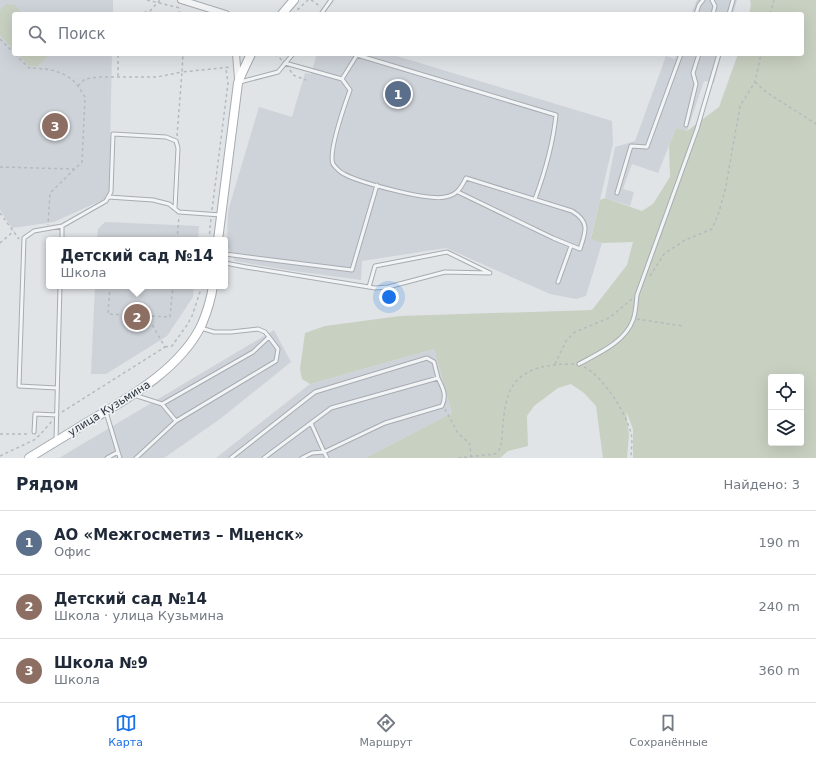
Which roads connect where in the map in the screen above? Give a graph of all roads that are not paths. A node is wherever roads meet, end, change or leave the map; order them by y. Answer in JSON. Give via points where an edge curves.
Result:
{"nodes":[{"id":1,"x":181,"y":0,"type":"edge"},
{"id":2,"x":294,"y":0,"type":"edge"},
{"id":3,"x":331,"y":0,"type":"edge"},
{"id":4,"x":703,"y":0,"type":"edge"},
{"id":5,"x":712,"y":0,"type":"edge"},
{"id":6,"x":733,"y":0,"type":"edge"},
{"id":7,"x":198,"y":2,"type":"edge"},
{"id":8,"x":220,"y":12,"type":"edge"},
{"id":9,"x":284,"y":12,"type":"edge"},
{"id":10,"x":322,"y":12,"type":"edge"},
{"id":11,"x":697,"y":12,"type":"edge"},
{"id":12,"x":714,"y":12,"type":"edge"},
{"id":13,"x":730,"y":12,"type":"edge"},
{"id":14,"x":236,"y":56,"type":"edge"},
{"id":15,"x":250,"y":56,"type":"edge"},
{"id":16,"x":291,"y":56,"type":"edge"},
{"id":17,"x":356,"y":56,"type":"edge"},
{"id":18,"x":360,"y":56,"type":"edge"},
{"id":19,"x":680,"y":56,"type":"edge"},
{"id":20,"x":699,"y":56,"type":"edge"},
{"id":21,"x":718,"y":56,"type":"edge"},
{"id":22,"x":285,"y":63,"type":"junction"},
{"id":23,"x":342,"y":80,"type":"junction"},
{"id":24,"x":238,"y":83,"type":"junction"},
{"id":25,"x":686,"y":125,"type":"dead end"},
{"id":26,"x":377,"y":185,"type":"junction"},
{"id":27,"x":458,"y":192,"type":"junction"},
{"id":28,"x":617,"y":193,"type":"dead end"},
{"id":29,"x":108,"y":197,"type":"junction"},
{"id":30,"x":535,"y":200,"type":"junction"},
{"id":31,"x":175,"y":208,"type":"junction"},
{"id":32,"x":221,"y":214,"type":"junction"},
{"id":33,"x":62,"y":226,"type":"junction"},
{"id":34,"x":62,"y":237,"type":"edge"},
{"id":35,"x":218,"y":237,"type":"edge"},
{"id":36,"x":571,"y":246,"type":"junction"},
{"id":37,"x":228,"y":254,"type":"edge"},
{"id":38,"x":228,"y":264,"type":"edge"},
{"id":39,"x":558,"y":282,"type":"dead end"},
{"id":40,"x":369,"y":287,"type":"junction"},
{"id":41,"x":60,"y":289,"type":"edge"},
{"id":42,"x":212,"y":289,"type":"edge"},
{"id":43,"x":200,"y":327,"type":"junction"},
{"id":44,"x":269,"y":337,"type":"junction"},
{"id":45,"x":579,"y":364,"type":"road end"},
{"id":46,"x":438,"y":378,"type":"junction"},
{"id":47,"x":58,"y":388,"type":"junction"},
{"id":48,"x":132,"y":395,"type":"junction"},
{"id":49,"x":162,"y":404,"type":"junction"},
{"id":50,"x":105,"y":412,"type":"junction"},
{"id":51,"x":57,"y":415,"type":"junction"},
{"id":52,"x":176,"y":421,"type":"junction"},
{"id":53,"x":310,"y":423,"type":"junction"},
{"id":54,"x":34,"y":432,"type":"road end"},
{"id":55,"x":56,"y":441,"type":"junction"},
{"id":56,"x":118,"y":452,"type":"junction"},
{"id":57,"x":324,"y":452,"type":"junction"},
{"id":58,"x":29,"y":458,"type":"edge"},
{"id":59,"x":107,"y":458,"type":"edge"},
{"id":60,"x":120,"y":458,"type":"edge"},
{"id":61,"x":136,"y":458,"type":"edge"},
{"id":62,"x":231,"y":458,"type":"edge"},
{"id":63,"x":264,"y":458,"type":"edge"},
{"id":64,"x":302,"y":458,"type":"edge"},
{"id":65,"x":327,"y":458,"type":"edge"}],
"edges":[{"from":1,"to":7,"type":"street"},
{"from":2,"to":9,"type":"main road"},
{"from":3,"to":10,"type":"lane"},
{"from":4,"to":11,"type":"lane"},
{"from":5,"to":12,"type":"lane","via":[[715,6]]},
{"from":6,"to":13,"type":"lane"},
{"from":7,"to":8,"type":"street"},
{"from":14,"to":24,"type":"street"},
{"from":15,"to":24,"type":"main road"},
{"from":16,"to":22,"type":"lane"},
{"from":17,"to":23,"type":"lane"},
{"from":18,"to":30,"type":"lane","via":[[556,115],[549,156]]},
{"from":19,"to":28,"type":"lane","via":[[647,147],[631,146]]},
{"from":20,"to":25,"type":"lane","via":[[693,73],[696,84]]},
{"from":21,"to":45,"type":"lane","via":[[697,129],[637,295],[634,318],[622,338]]},
{"from":22,"to":23,"type":"lane"},
{"from":22,"to":24,"type":"lane","via":[[278,72]]},
{"from":23,"to":26,"type":"lane","via":[[350,90],[332,150],[333,164],[343,174]]},
{"from":24,"to":32,"type":"main road"},
{"from":26,"to":27,"type":"lane","via":[[431,198],[445,197]]},
{"from":26,"to":37,"type":"lane","via":[[352,270]]},
{"from":27,"to":30,"type":"lane","via":[[466,178]]},
{"from":27,"to":36,"type":"lane"},
{"from":29,"to":31,"type":"lane","via":[[154,200]]},
{"from":29,"to":31,"type":"lane","via":[[111,192],[113,134],[166,137],[176,141],[178,148]]},
{"from":29,"to":33,"type":"lane","via":[[106,201]]},
{"from":30,"to":36,"type":"lane","via":[[572,211],[580,216],[584,222],[584,238],[580,249]]},
{"from":31,"to":32,"type":"lane","via":[[179,212]]},
{"from":32,"to":35,"type":"main road"},
{"from":33,"to":34,"type":"lane"},
{"from":33,"to":47,"type":"lane","via":[[34,231],[24,238],[19,386]]},
{"from":36,"to":39,"type":"lane"},
{"from":38,"to":40,"type":"lane"},
{"from":40,"to":40,"type":"lane","via":[[388,287],[445,272],[490,273],[448,252],[375,266]]},
{"from":41,"to":47,"type":"lane"},
{"from":42,"to":43,"type":"main road","name":"улица Кузьмина"},
{"from":43,"to":44,"type":"lane","via":[[214,332],[258,329]]},
{"from":43,"to":48,"type":"main road","name":"улица Кузьмина","via":[[183,352]]},
{"from":44,"to":49,"type":"lane","via":[[253,352]]},
{"from":44,"to":52,"type":"lane","via":[[278,349],[276,360]]},
{"from":46,"to":53,"type":"lane","via":[[331,408]]},
{"from":46,"to":57,"type":"lane","via":[[444,390],[445,399],[442,406],[385,423]]},
{"from":46,"to":62,"type":"lane","via":[[434,362],[427,358],[315,392]]},
{"from":47,"to":51,"type":"lane"},
{"from":48,"to":49,"type":"lane"},
{"from":48,"to":50,"type":"main road","name":"улица Кузьмина"},
{"from":49,"to":52,"type":"lane"},
{"from":50,"to":55,"type":"main road","name":"улица Кузьмина"},
{"from":50,"to":56,"type":"lane"},
{"from":51,"to":54,"type":"lane","via":[[35,414]]},
{"from":51,"to":55,"type":"lane"},
{"from":52,"to":61,"type":"lane"},
{"from":53,"to":57,"type":"lane"},
{"from":53,"to":63,"type":"lane"},
{"from":55,"to":58,"type":"main road","name":"улица Кузьмина"},
{"from":56,"to":59,"type":"lane"},
{"from":56,"to":60,"type":"lane"},
{"from":57,"to":64,"type":"lane","via":[[312,453]]},
{"from":57,"to":65,"type":"lane"}]}
